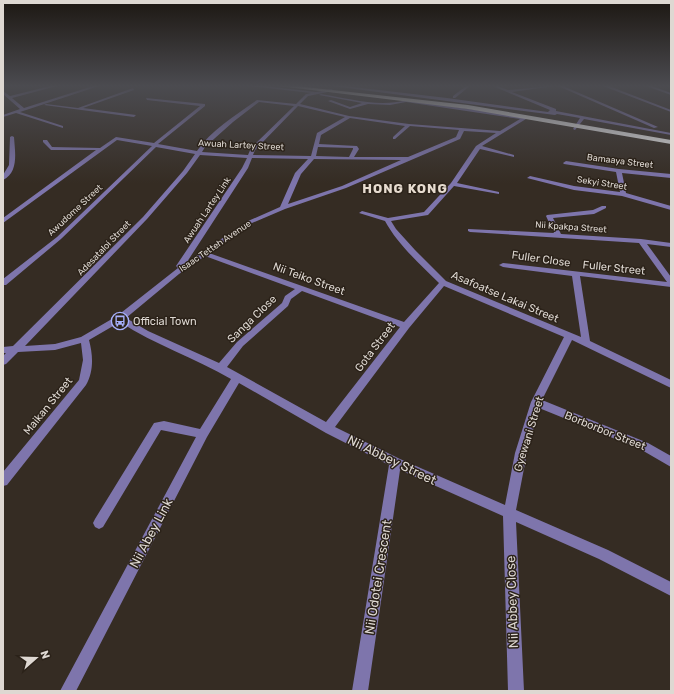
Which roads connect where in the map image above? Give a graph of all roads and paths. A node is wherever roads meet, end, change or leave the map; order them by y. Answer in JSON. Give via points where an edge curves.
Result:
{"nodes":[{"id":1,"x":35,"y":118,"type":"edge"},
{"id":2,"x":187,"y":118,"type":"edge"},
{"id":3,"x":235,"y":118,"type":"edge"},
{"id":4,"x":285,"y":118,"type":"edge"},
{"id":5,"x":346,"y":118,"type":"edge"},
{"id":6,"x":359,"y":118,"type":"edge"},
{"id":7,"x":520,"y":118,"type":"edge"},
{"id":8,"x":537,"y":118,"type":"edge"},
{"id":9,"x":542,"y":118,"type":"edge"},
{"id":10,"x":581,"y":118,"type":"edge"},
{"id":11,"x":582,"y":118,"type":"dead end"},
{"id":12,"x":633,"y":118,"type":"edge"},
{"id":13,"x":409,"y":125,"type":"junction"},
{"id":14,"x":61,"y":127,"type":"dead end"},
{"id":15,"x":575,"y":129,"type":"dead end"},
{"id":16,"x":462,"y":130,"type":"junction"},
{"id":17,"x":499,"y":132,"type":"junction"},
{"id":18,"x":671,"y":135,"type":"edge"},
{"id":19,"x":12,"y":136,"type":"dead end"},
{"id":20,"x":395,"y":138,"type":"dead end"},
{"id":21,"x":45,"y":141,"type":"dead end"},
{"id":22,"x":671,"y":142,"type":"edge"},
{"id":23,"x":155,"y":145,"type":"junction"},
{"id":24,"x":316,"y":145,"type":"junction"},
{"id":25,"x":478,"y":147,"type":"junction"},
{"id":26,"x":99,"y":149,"type":"junction"},
{"id":27,"x":198,"y":153,"type":"junction"},
{"id":28,"x":250,"y":156,"type":"junction"},
{"id":29,"x":512,"y":156,"type":"dead end"},
{"id":30,"x":313,"y":157,"type":"junction"},
{"id":31,"x":351,"y":157,"type":"junction"},
{"id":32,"x":410,"y":159,"type":"junction"},
{"id":33,"x":566,"y":163,"type":"dead end"},
{"id":34,"x":619,"y":171,"type":"junction"},
{"id":35,"x":671,"y":176,"type":"edge"},
{"id":36,"x":3,"y":178,"type":"edge"},
{"id":37,"x":530,"y":178,"type":"dead end"},
{"id":38,"x":453,"y":184,"type":"junction"},
{"id":39,"x":497,"y":194,"type":"dead end"},
{"id":40,"x":623,"y":194,"type":"junction"},
{"id":41,"x":604,"y":207,"type":"dead end"},
{"id":42,"x":283,"y":208,"type":"junction"},
{"id":43,"x":671,"y":208,"type":"edge"},
{"id":44,"x":362,"y":213,"type":"dead end"},
{"id":45,"x":387,"y":220,"type":"junction"},
{"id":46,"x":3,"y":221,"type":"edge"},
{"id":47,"x":470,"y":230,"type":"dead end"},
{"id":48,"x":558,"y":235,"type":"junction"},
{"id":49,"x":641,"y":241,"type":"junction"},
{"id":50,"x":671,"y":245,"type":"edge"},
{"id":51,"x":203,"y":252,"type":"junction"},
{"id":52,"x":503,"y":265,"type":"dead end"},
{"id":53,"x":176,"y":272,"type":"junction"},
{"id":54,"x":576,"y":275,"type":"junction"},
{"id":55,"x":671,"y":282,"type":"edge"},
{"id":56,"x":3,"y":283,"type":"edge"},
{"id":57,"x":443,"y":283,"type":"junction"},
{"id":58,"x":671,"y":286,"type":"edge"},
{"id":59,"x":301,"y":288,"type":"junction"},
{"id":60,"x":120,"y":318,"type":"junction"},
{"id":61,"x":406,"y":326,"type":"junction"},
{"id":62,"x":568,"y":336,"type":"junction"},
{"id":63,"x":84,"y":339,"type":"junction"},
{"id":64,"x":586,"y":344,"type":"junction"},
{"id":65,"x":16,"y":349,"type":"junction"},
{"id":66,"x":3,"y":350,"type":"edge"},
{"id":67,"x":3,"y":362,"type":"edge"},
{"id":68,"x":220,"y":368,"type":"junction"},
{"id":69,"x":237,"y":378,"type":"junction"},
{"id":70,"x":671,"y":384,"type":"edge"},
{"id":71,"x":536,"y":402,"type":"junction"},
{"id":72,"x":328,"y":428,"type":"junction"},
{"id":73,"x":203,"y":434,"type":"junction"},
{"id":74,"x":671,"y":462,"type":"edge"},
{"id":75,"x":395,"y":463,"type":"junction"},
{"id":76,"x":3,"y":481,"type":"edge"},
{"id":77,"x":509,"y":512,"type":"junction"},
{"id":78,"x":99,"y":523,"type":"dead end"},
{"id":79,"x":671,"y":589,"type":"edge"},
{"id":80,"x":68,"y":691,"type":"edge"},
{"id":81,"x":360,"y":691,"type":"edge"},
{"id":82,"x":516,"y":691,"type":"edge"}],
"edges":[{"from":1,"to":14,"type":"street"},
{"from":2,"to":23,"type":"street","name":"Awudome Street"},
{"from":3,"to":27,"type":"street","name":"Adesataloi Street"},
{"from":4,"to":28,"type":"street","name":"Awuah Lartey Link","via":[[253,149]]},
{"from":5,"to":24,"type":"street","via":[[320,134]]},
{"from":6,"to":13,"type":"street"},
{"from":7,"to":17,"type":"street"},
{"from":8,"to":22,"type":"highway"},
{"from":9,"to":18,"type":"highway"},
{"from":10,"to":18,"type":"highway"},
{"from":11,"to":15,"type":"street"},
{"from":12,"to":18,"type":"street"},
{"from":13,"to":16,"type":"street"},
{"from":13,"to":20,"type":"street"},
{"from":16,"to":17,"type":"street","via":[[468,128]]},
{"from":16,"to":32,"type":"street","name":"Isaac Tetteh Avenue","via":[[458,138]]},
{"from":17,"to":25,"type":"street"},
{"from":19,"to":36,"type":"street","via":[[13,166]]},
{"from":21,"to":26,"type":"street","via":[[52,148]]},
{"from":23,"to":26,"type":"street","name":"Awuah Lartey Street","via":[[116,138]]},
{"from":23,"to":27,"type":"street","name":"Awuah Lartey Street"},
{"from":23,"to":56,"type":"street","name":"Awudome Street","via":[[59,238]]},
{"from":24,"to":30,"type":"street"},
{"from":24,"to":31,"type":"street","via":[[355,147]]},
{"from":25,"to":29,"type":"street"},
{"from":25,"to":38,"type":"street"},
{"from":26,"to":46,"type":"street","name":"Awuah Lartey Street","via":[[84,163]]},
{"from":27,"to":28,"type":"street","name":"Awuah Lartey Street"},
{"from":27,"to":65,"type":"street","name":"Adesataloi Street","via":[[145,218]]},
{"from":28,"to":30,"type":"street","name":"Awuah Lartey Street"},
{"from":28,"to":53,"type":"street","name":"Awuah Lartey Link","via":[[251,159]]},
{"from":30,"to":31,"type":"street","name":"Awuah Lartey Street"},
{"from":30,"to":42,"type":"street","via":[[298,173]]},
{"from":31,"to":32,"type":"street","name":"Awuah Lartey Street"},
{"from":32,"to":42,"type":"street","name":"Isaac Tetteh Avenue","via":[[344,187]]},
{"from":33,"to":34,"type":"street","name":"Bamaaya Street"},
{"from":34,"to":35,"type":"street","name":"Bamaaya Street"},
{"from":34,"to":40,"type":"street"},
{"from":37,"to":40,"type":"street","name":"Sekyi Street","via":[[574,188]]},
{"from":38,"to":39,"type":"street"},
{"from":38,"to":45,"type":"street","via":[[426,214]]},
{"from":40,"to":43,"type":"street","name":"Sekyi Street"},
{"from":41,"to":48,"type":"street","via":[[594,212],[549,216]]},
{"from":42,"to":51,"type":"street","name":"Isaac Tetteh Avenue","via":[[250,222]]},
{"from":44,"to":45,"type":"street"},
{"from":45,"to":57,"type":"street","name":"Asafoatse Lakai Street","via":[[412,252]]},
{"from":47,"to":48,"type":"street","name":"Nii Kpakpa Street"},
{"from":48,"to":49,"type":"street","name":"Nii Kpakpa Street"},
{"from":49,"to":50,"type":"street","name":"Nii Kpakpa Street"},
{"from":49,"to":55,"type":"street"},
{"from":51,"to":53,"type":"street","name":"Isaac Tetteh Avenue"},
{"from":51,"to":59,"type":"street","name":"Nii Teiko Street"},
{"from":52,"to":54,"type":"street","name":"Fuller Close"},
{"from":53,"to":60,"type":"street","name":"Isaac Tetteh Avenue"},
{"from":54,"to":58,"type":"street","name":"Fuller Street"},
{"from":54,"to":64,"type":"street","name":"Fuller Street"},
{"from":57,"to":61,"type":"street","name":"Gota Street"},
{"from":57,"to":62,"type":"street","name":"Asafoatse Lakai Street"},
{"from":59,"to":61,"type":"street","name":"Nii Teiko Street"},
{"from":59,"to":68,"type":"street","name":"Sanga Close","via":[[240,344]]},
{"from":60,"to":63,"type":"street","name":"Isaac Tetteh Avenue"},
{"from":60,"to":68,"type":"street","name":"Nii Abbey Street","via":[[141,332]]},
{"from":61,"to":72,"type":"street","name":"Gota Street"},
{"from":62,"to":64,"type":"street","name":"Asafoatse Lakai Street"},
{"from":62,"to":71,"type":"street","name":"Gyewani Street"},
{"from":63,"to":65,"type":"street","name":"Isaac Tetteh Avenue","via":[[55,347]]},
{"from":63,"to":76,"type":"street","name":"Maikan Street","via":[[88,360],[83,382]]},
{"from":64,"to":70,"type":"street","name":"Asafoatse Lakai Street"},
{"from":65,"to":66,"type":"street","name":"Isaac Tetteh Avenue"},
{"from":65,"to":67,"type":"street"},
{"from":68,"to":69,"type":"street","name":"Nii Abbey Street"},
{"from":69,"to":72,"type":"street","name":"Nii Abbey Street"},
{"from":69,"to":73,"type":"street","name":"Nii Abey Link"},
{"from":71,"to":74,"type":"street","name":"Borborbor Street","via":[[644,446]]},
{"from":71,"to":77,"type":"street","name":"Gyewani Street","via":[[521,453]]},
{"from":72,"to":75,"type":"street","name":"Nii Abbey Street"},
{"from":73,"to":78,"type":"street","via":[[164,425],[158,426]]},
{"from":73,"to":80,"type":"street","name":"Nii Abey Link"},
{"from":75,"to":77,"type":"street","name":"Nii Abbey Street"},
{"from":75,"to":81,"type":"street","name":"Nii Odotei Crescent"},
{"from":77,"to":79,"type":"street","name":"Nii Abbey Street","via":[[629,566]]},
{"from":77,"to":82,"type":"street","name":"Nii Abbey Close"}]}
